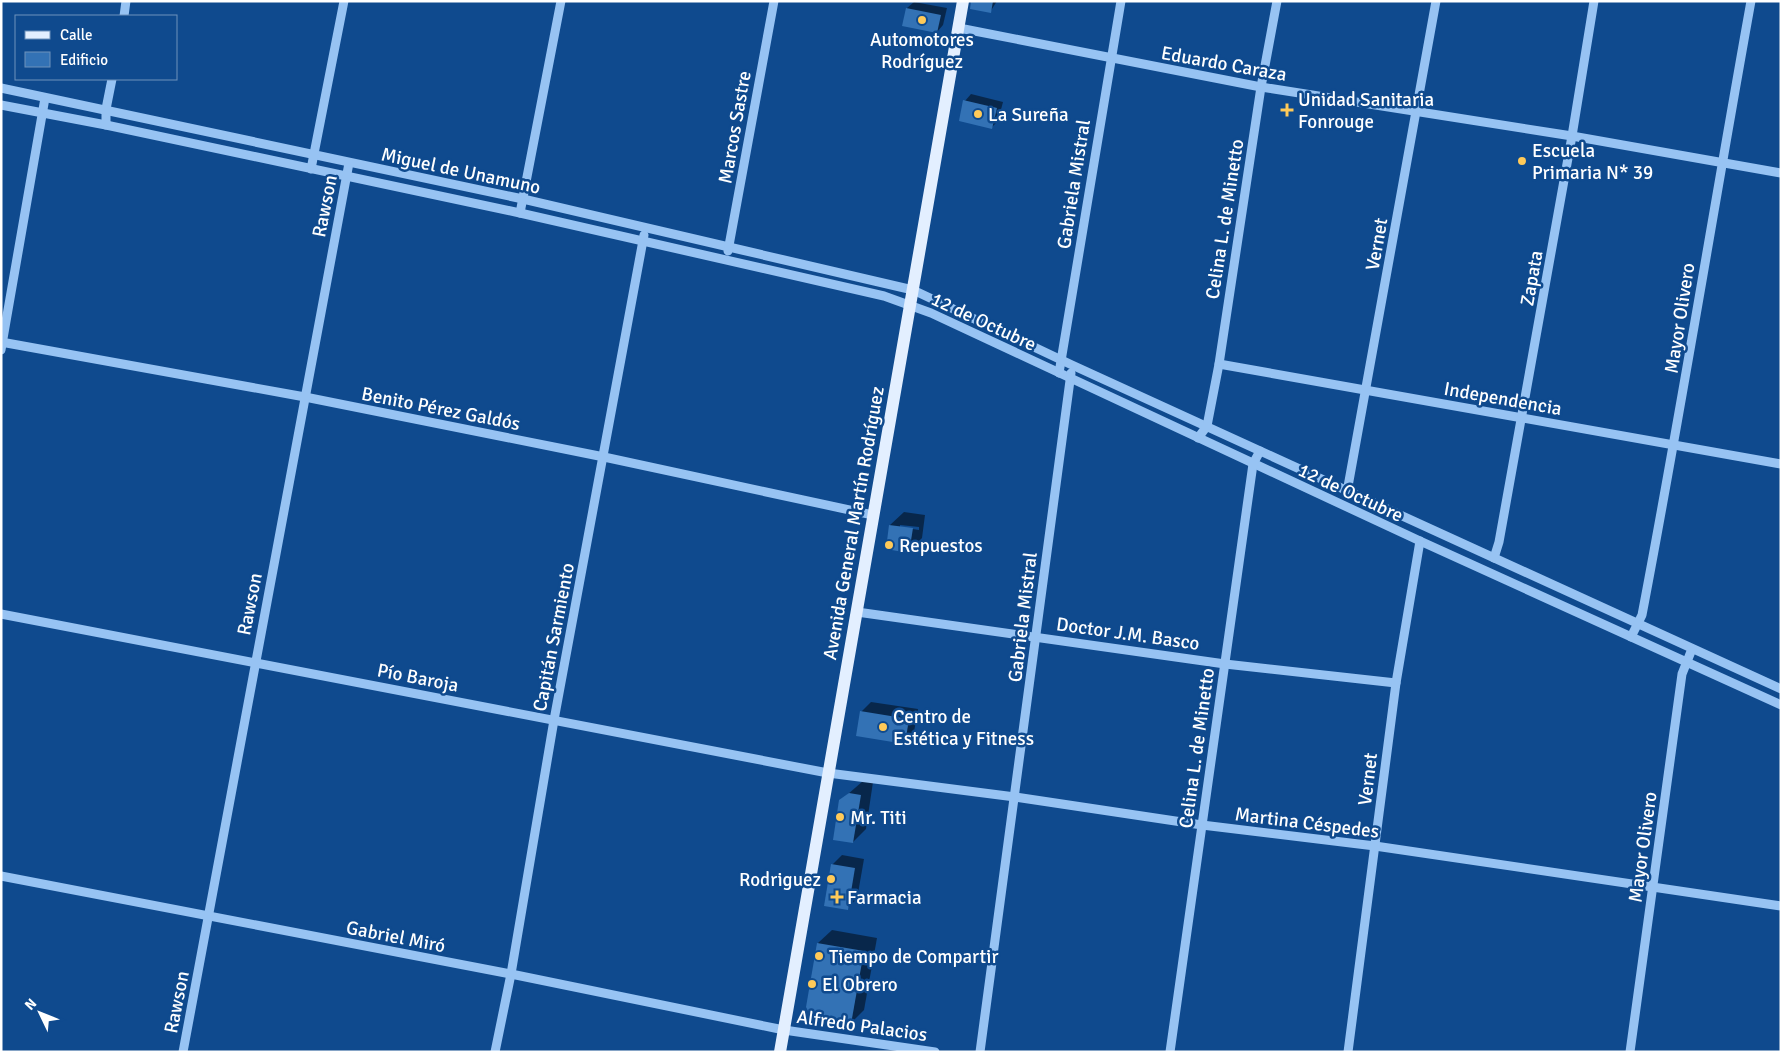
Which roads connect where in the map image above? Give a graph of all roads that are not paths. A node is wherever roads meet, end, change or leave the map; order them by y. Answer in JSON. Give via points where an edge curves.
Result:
{"nodes":[{"id":1,"x":126,"y":1,"type":"edge"},
{"id":2,"x":344,"y":1,"type":"edge"},
{"id":3,"x":561,"y":1,"type":"edge"},
{"id":4,"x":774,"y":1,"type":"edge"},
{"id":5,"x":963,"y":1,"type":"edge"},
{"id":6,"x":1121,"y":1,"type":"edge"},
{"id":7,"x":1277,"y":1,"type":"edge"},
{"id":8,"x":1436,"y":1,"type":"edge"},
{"id":9,"x":1594,"y":1,"type":"edge"},
{"id":10,"x":1752,"y":1,"type":"edge"},
{"id":11,"x":124,"y":15,"type":"edge"},
{"id":12,"x":959,"y":28,"type":"junction"},
{"id":13,"x":1111,"y":59,"type":"junction"},
{"id":14,"x":112,"y":80,"type":"edge"},
{"id":15,"x":1261,"y":87,"type":"junction"},
{"id":16,"x":1,"y":88,"type":"edge"},
{"id":17,"x":45,"y":98,"type":"junction"},
{"id":18,"x":1,"y":105,"type":"edge"},
{"id":19,"x":106,"y":109,"type":"junction"},
{"id":20,"x":1417,"y":111,"type":"junction"},
{"id":21,"x":42,"y":114,"type":"junction"},
{"id":22,"x":106,"y":124,"type":"junction"},
{"id":23,"x":1572,"y":136,"type":"junction"},
{"id":24,"x":315,"y":155,"type":"junction"},
{"id":25,"x":350,"y":162,"type":"junction"},
{"id":26,"x":1721,"y":164,"type":"junction"},
{"id":27,"x":311,"y":169,"type":"junction"},
{"id":28,"x":1781,"y":173,"type":"edge"},
{"id":29,"x":346,"y":176,"type":"junction"},
{"id":30,"x":523,"y":199,"type":"junction"},
{"id":31,"x":520,"y":213,"type":"junction"},
{"id":32,"x":646,"y":228,"type":"junction"},
{"id":33,"x":643,"y":240,"type":"junction"},
{"id":34,"x":728,"y":246,"type":"junction"},
{"id":35,"x":726,"y":259,"type":"junction"},
{"id":36,"x":912,"y":290,"type":"junction"},
{"id":37,"x":910,"y":306,"type":"junction"},
{"id":38,"x":2,"y":344,"type":"edge"},
{"id":39,"x":1061,"y":360,"type":"junction"},
{"id":40,"x":1219,"y":364,"type":"junction"},
{"id":41,"x":1072,"y":365,"type":"junction"},
{"id":42,"x":1058,"y":373,"type":"junction"},
{"id":43,"x":1070,"y":378,"type":"junction"},
{"id":44,"x":1366,"y":390,"type":"junction"},
{"id":45,"x":305,"y":398,"type":"junction"},
{"id":46,"x":1522,"y":419,"type":"junction"},
{"id":47,"x":1207,"y":426,"type":"junction"},
{"id":48,"x":1198,"y":438,"type":"junction"},
{"id":49,"x":1674,"y":445,"type":"junction"},
{"id":50,"x":1260,"y":451,"type":"junction"},
{"id":51,"x":604,"y":457,"type":"junction"},
{"id":52,"x":1253,"y":464,"type":"junction"},
{"id":53,"x":1781,"y":464,"type":"edge"},
{"id":54,"x":1347,"y":492,"type":"junction"},
{"id":55,"x":874,"y":515,"type":"junction"},
{"id":56,"x":1420,"y":541,"type":"junction"},
{"id":57,"x":1494,"y":558,"type":"junction"},
{"id":58,"x":857,"y":612,"type":"junction"},
{"id":59,"x":1,"y":614,"type":"edge"},
{"id":60,"x":1638,"y":624,"type":"junction"},
{"id":61,"x":1037,"y":636,"type":"junction"},
{"id":62,"x":1631,"y":637,"type":"junction"},
{"id":63,"x":1692,"y":649,"type":"junction"},
{"id":64,"x":255,"y":662,"type":"junction"},
{"id":65,"x":1685,"y":662,"type":"junction"},
{"id":66,"x":1224,"y":664,"type":"junction"},
{"id":67,"x":1396,"y":683,"type":"junction"},
{"id":68,"x":1781,"y":689,"type":"edge"},
{"id":69,"x":1780,"y":702,"type":"edge"},
{"id":70,"x":554,"y":720,"type":"junction"},
{"id":71,"x":828,"y":773,"type":"junction"},
{"id":72,"x":1015,"y":797,"type":"junction"},
{"id":73,"x":1202,"y":825,"type":"junction"},
{"id":74,"x":1374,"y":846,"type":"junction"},
{"id":75,"x":1,"y":876,"type":"edge"},
{"id":76,"x":1654,"y":886,"type":"junction"},
{"id":77,"x":1781,"y":906,"type":"edge"},
{"id":78,"x":209,"y":917,"type":"junction"},
{"id":79,"x":511,"y":974,"type":"junction"},
{"id":80,"x":784,"y":1030,"type":"junction"},
{"id":81,"x":183,"y":1052,"type":"edge"},
{"id":82,"x":495,"y":1052,"type":"edge"},
{"id":83,"x":780,"y":1052,"type":"edge"},
{"id":84,"x":935,"y":1052,"type":"edge"},
{"id":85,"x":980,"y":1052,"type":"edge"},
{"id":86,"x":1170,"y":1052,"type":"edge"},
{"id":87,"x":1348,"y":1052,"type":"edge"},
{"id":88,"x":1630,"y":1052,"type":"edge"}],
"edges":[{"from":1,"to":11,"type":"street"},
{"from":2,"to":24,"type":"street","name":"Rawson"},
{"from":3,"to":30,"type":"street"},
{"from":4,"to":34,"type":"street","name":"Marcos Sastre"},
{"from":5,"to":12,"type":"main road","name":"Avenida General Martín Rodríguez"},
{"from":6,"to":13,"type":"street","name":"Gabriela Mistral"},
{"from":7,"to":15,"type":"street","name":"Celina L. de Minetto"},
{"from":8,"to":20,"type":"street","name":"Vernet"},
{"from":9,"to":23,"type":"street","name":"Zapata"},
{"from":10,"to":26,"type":"street","name":"Mayor Olivero"},
{"from":12,"to":13,"type":"street","name":"Eduardo Caraza"},
{"from":12,"to":36,"type":"main road","name":"Avenida General Martín Rodríguez"},
{"from":13,"to":15,"type":"street","name":"Eduardo Caraza"},
{"from":13,"to":39,"type":"street","name":"Gabriela Mistral"},
{"from":14,"to":19,"type":"street"},
{"from":15,"to":20,"type":"street","name":"Eduardo Caraza"},
{"from":15,"to":40,"type":"street","name":"Celina L. de Minetto"},
{"from":16,"to":17,"type":"street","name":"Miguel de Unamuno"},
{"from":17,"to":19,"type":"street","name":"Miguel de Unamuno"},
{"from":17,"to":21,"type":"street"},
{"from":18,"to":21,"type":"street","name":"Miguel de Unamuno"},
{"from":19,"to":22,"type":"street"},
{"from":19,"to":24,"type":"street","name":"Miguel de Unamuno"},
{"from":20,"to":23,"type":"street","name":"Eduardo Caraza"},
{"from":20,"to":44,"type":"street","name":"Vernet"},
{"from":21,"to":22,"type":"street","name":"Miguel de Unamuno"},
{"from":21,"to":38,"type":"street"},
{"from":22,"to":27,"type":"street","name":"Miguel de Unamuno"},
{"from":23,"to":26,"type":"street","name":"Eduardo Caraza"},
{"from":23,"to":46,"type":"street","name":"Zapata"},
{"from":24,"to":25,"type":"street","name":"Miguel de Unamuno"},
{"from":24,"to":27,"type":"street","name":"Rawson"},
{"from":25,"to":29,"type":"street","name":"Rawson"},
{"from":25,"to":30,"type":"street","name":"Miguel de Unamuno"},
{"from":26,"to":28,"type":"street","name":"Eduardo Caraza"},
{"from":26,"to":49,"type":"street","name":"Mayor Olivero"},
{"from":27,"to":29,"type":"street","name":"Miguel de Unamuno"},
{"from":29,"to":31,"type":"street","name":"Miguel de Unamuno"},
{"from":29,"to":45,"type":"street","name":"Rawson"},
{"from":30,"to":31,"type":"street"},
{"from":30,"to":32,"type":"street","name":"Miguel de Unamuno"},
{"from":31,"to":33,"type":"street","name":"Miguel de Unamuno"},
{"from":32,"to":33,"type":"street","name":"Capitán Sarmiento"},
{"from":32,"to":34,"type":"street","name":"Miguel de Unamuno"},
{"from":33,"to":35,"type":"street","name":"Miguel de Unamuno"},
{"from":33,"to":51,"type":"street","name":"Capitán Sarmiento"},
{"from":34,"to":35,"type":"street","name":"Marcos Sastre"},
{"from":34,"to":36,"type":"street","name":"Miguel de Unamuno"},
{"from":35,"to":37,"type":"street","name":"Miguel de Unamuno","via":[[884,296]]},
{"from":36,"to":37,"type":"main road","name":"Avenida General Martín Rodríguez"},
{"from":36,"to":39,"type":"street","name":"12 de Octubre"},
{"from":37,"to":42,"type":"street","name":"12 de Octubre"},
{"from":37,"to":55,"type":"main road","name":"Avenida General Martín Rodríguez"},
{"from":38,"to":45,"type":"street","name":"Benito Pérez Galdós"},
{"from":39,"to":41,"type":"street","name":"12 de Octubre"},
{"from":39,"to":42,"type":"street","name":"Gabriela Mistral"},
{"from":40,"to":44,"type":"street","name":"Independencia"},
{"from":40,"to":47,"type":"street","name":"Celina L. de Minetto"},
{"from":41,"to":43,"type":"street","name":"Gabriela Mistral"},
{"from":41,"to":47,"type":"street","name":"12 de Octubre"},
{"from":42,"to":43,"type":"street","name":"12 de Octubre"},
{"from":43,"to":48,"type":"street","name":"12 de Octubre"},
{"from":43,"to":61,"type":"street","name":"Gabriela Mistral"},
{"from":44,"to":46,"type":"street","name":"Independencia"},
{"from":44,"to":54,"type":"street","name":"Vernet"},
{"from":45,"to":51,"type":"street","name":"Benito Pérez Galdós"},
{"from":45,"to":64,"type":"street","name":"Rawson"},
{"from":46,"to":49,"type":"street","name":"Independencia"},
{"from":46,"to":57,"type":"street","name":"Zapata"},
{"from":47,"to":48,"type":"street","name":"Celina L. de Minetto"},
{"from":47,"to":50,"type":"street","name":"12 de Octubre"},
{"from":48,"to":52,"type":"street","name":"12 de Octubre"},
{"from":49,"to":53,"type":"street","name":"Independencia"},
{"from":49,"to":60,"type":"street","name":"Mayor Olivero"},
{"from":50,"to":52,"type":"street","name":"Celina L. de Minetto"},
{"from":50,"to":54,"type":"street","name":"12 de Octubre"},
{"from":51,"to":55,"type":"street","name":"Benito Pérez Galdós"},
{"from":51,"to":70,"type":"street","name":"Capitán Sarmiento"},
{"from":52,"to":56,"type":"street","name":"12 de Octubre"},
{"from":52,"to":66,"type":"street","name":"Celina L. de Minetto"},
{"from":54,"to":57,"type":"street","name":"12 de Octubre"},
{"from":55,"to":58,"type":"main road","name":"Avenida General Martín Rodríguez"},
{"from":56,"to":62,"type":"street","name":"12 de Octubre"},
{"from":56,"to":67,"type":"street","name":"Vernet"},
{"from":57,"to":60,"type":"street","name":"12 de Octubre"},
{"from":58,"to":61,"type":"street","name":"Doctor J.M. Basco"},
{"from":58,"to":71,"type":"main road","name":"Avenida General Martín Rodríguez"},
{"from":59,"to":64,"type":"street","name":"Pío Baroja"},
{"from":60,"to":62,"type":"street","name":"Mayor Olivero"},
{"from":60,"to":63,"type":"street","name":"12 de Octubre"},
{"from":61,"to":66,"type":"street","name":"Doctor J.M. Basco"},
{"from":61,"to":72,"type":"street","name":"Gabriela Mistral"},
{"from":62,"to":65,"type":"street","name":"12 de Octubre"},
{"from":63,"to":65,"type":"street","name":"Mayor Olivero"},
{"from":63,"to":68,"type":"street","name":"12 de Octubre"},
{"from":64,"to":70,"type":"street","name":"Pío Baroja"},
{"from":64,"to":78,"type":"street","name":"Rawson"},
{"from":65,"to":69,"type":"street","name":"12 de Octubre"},
{"from":65,"to":76,"type":"street","name":"Mayor Olivero"},
{"from":66,"to":67,"type":"street","name":"Doctor J.M. Basco"},
{"from":66,"to":73,"type":"street","name":"Celina L. de Minetto"},
{"from":67,"to":74,"type":"street","name":"Vernet"},
{"from":70,"to":71,"type":"street","name":"Pío Baroja"},
{"from":70,"to":79,"type":"street","name":"Capitán Sarmiento"},
{"from":71,"to":72,"type":"street","name":"Martina Céspedes"},
{"from":71,"to":80,"type":"main road","name":"Avenida General Martín Rodríguez"},
{"from":72,"to":73,"type":"street","name":"Martina Céspedes"},
{"from":72,"to":85,"type":"street","name":"Gabriela Mistral"},
{"from":73,"to":74,"type":"street","name":"Martina Céspedes"},
{"from":73,"to":86,"type":"street","name":"Celina L. de Minetto"},
{"from":74,"to":76,"type":"street","name":"Martina Céspedes"},
{"from":74,"to":87,"type":"street","name":"Vernet"},
{"from":75,"to":78,"type":"street","name":"Gabriel Miró"},
{"from":76,"to":77,"type":"street","name":"Martina Céspedes"},
{"from":76,"to":88,"type":"street","name":"Mayor Olivero"},
{"from":78,"to":79,"type":"street","name":"Gabriel Miró"},
{"from":78,"to":81,"type":"street","name":"Rawson"},
{"from":79,"to":80,"type":"street","name":"Gabriel Miró"},
{"from":79,"to":82,"type":"street","name":"Capitán Sarmiento"},
{"from":80,"to":83,"type":"main road","name":"Avenida General Martín Rodríguez"},
{"from":80,"to":84,"type":"street","name":"Alfredo Palacios"}]}
